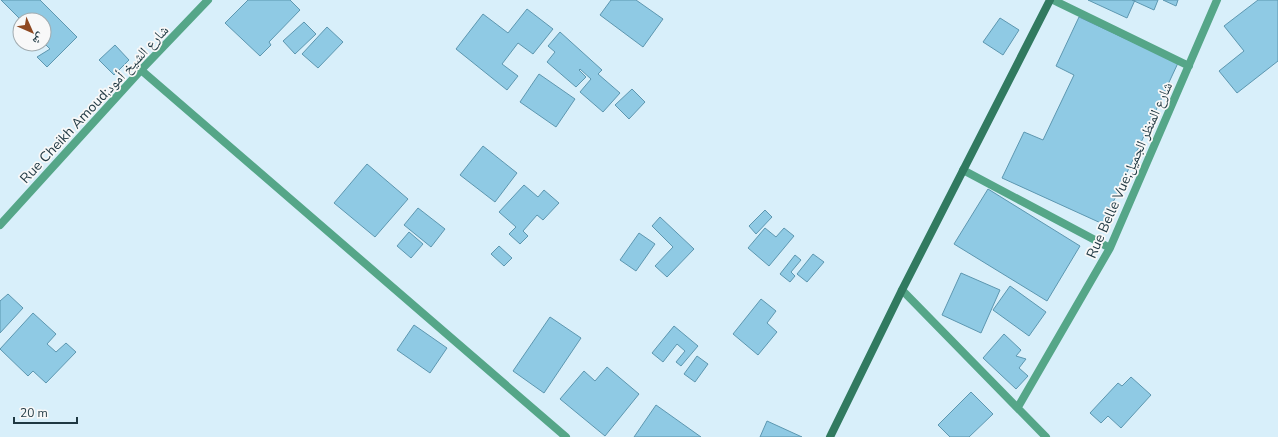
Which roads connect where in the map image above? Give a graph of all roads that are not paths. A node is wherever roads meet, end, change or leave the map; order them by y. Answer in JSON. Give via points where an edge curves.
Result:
{"nodes":[{"id":1,"x":208,"y":0,"type":"edge"},
{"id":2,"x":1050,"y":0,"type":"edge"},
{"id":3,"x":1053,"y":0,"type":"edge"},
{"id":4,"x":1217,"y":0,"type":"edge"},
{"id":5,"x":1189,"y":66,"type":"junction"},
{"id":6,"x":141,"y":70,"type":"junction"},
{"id":7,"x":963,"y":170,"type":"junction"},
{"id":8,"x":0,"y":225,"type":"edge"},
{"id":9,"x":1110,"y":248,"type":"junction"},
{"id":10,"x":902,"y":290,"type":"junction"},
{"id":11,"x":1018,"y":407,"type":"junction"},
{"id":12,"x":566,"y":437,"type":"edge"},
{"id":13,"x":830,"y":437,"type":"edge"},
{"id":14,"x":1046,"y":437,"type":"edge"}],
"edges":[{"from":1,"to":6,"type":"street","name":"Rue Cheikh Amoud;شارع الشيخ أمود"},
{"from":2,"to":7,"type":"street"},
{"from":3,"to":5,"type":"street"},
{"from":4,"to":5,"type":"street","name":"Rue Belle Vue;شارع المنظر الجميل"},
{"from":5,"to":9,"type":"street","name":"Rue Belle Vue;شارع المنظر الجميل"},
{"from":6,"to":8,"type":"street","name":"Rue Cheikh Amoud;شارع الشيخ أمود"},
{"from":6,"to":12,"type":"street"},
{"from":7,"to":9,"type":"street"},
{"from":7,"to":10,"type":"street"},
{"from":9,"to":11,"type":"street","name":"Rue Belle Vue;شارع المنظر الجميل"},
{"from":10,"to":11,"type":"street"},
{"from":10,"to":13,"type":"street"},
{"from":11,"to":14,"type":"street"}]}
